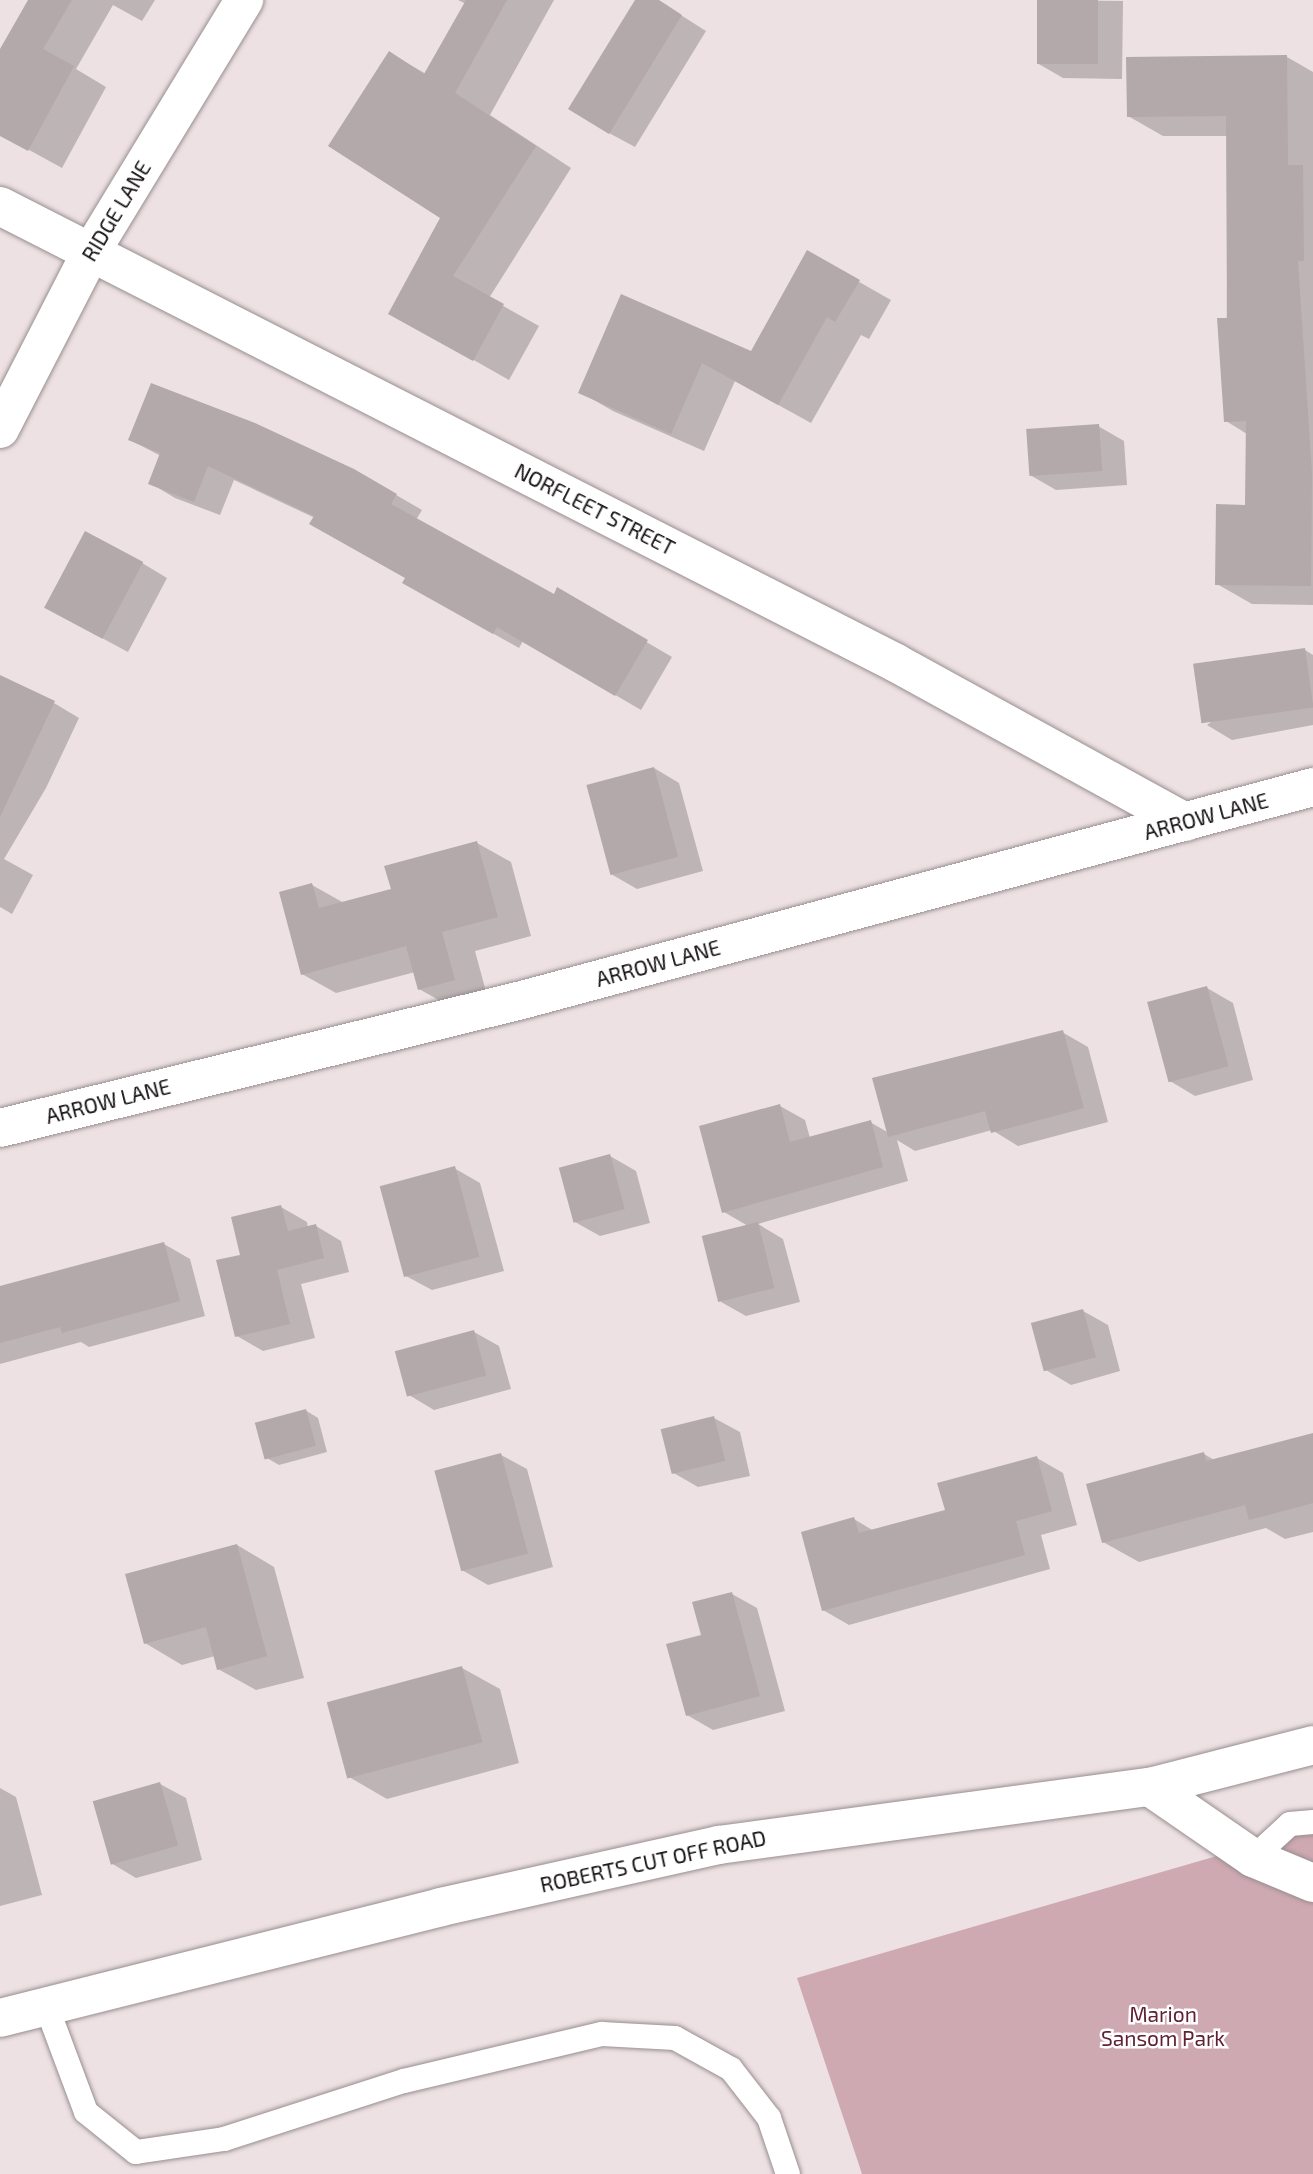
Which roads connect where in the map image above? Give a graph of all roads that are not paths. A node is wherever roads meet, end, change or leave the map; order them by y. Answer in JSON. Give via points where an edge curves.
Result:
{"nodes":[{"id":1,"x":244,"y":0,"type":"edge"},
{"id":2,"x":0,"y":206,"type":"edge"},
{"id":3,"x":91,"y":252,"type":"junction"},
{"id":4,"x":0,"y":429,"type":"edge"},
{"id":5,"x":1313,"y":787,"type":"edge"},
{"id":6,"x":1185,"y":822,"type":"junction"},
{"id":7,"x":0,"y":1128,"type":"edge"},
{"id":8,"x":1313,"y":1745,"type":"edge"},
{"id":9,"x":1150,"y":1787,"type":"junction"},
{"id":10,"x":1313,"y":1822,"type":"edge"},
{"id":11,"x":1254,"y":1858,"type":"junction"},
{"id":12,"x":1313,"y":1882,"type":"edge"},
{"id":13,"x":46,"y":2005,"type":"junction"},
{"id":14,"x":0,"y":2018,"type":"edge"},
{"id":15,"x":788,"y":2174,"type":"edge"}],
"edges":[{"from":1,"to":3,"type":"street","name":"RIDGE LANE"},
{"from":2,"to":3,"type":"street","name":"NORFLEET STREET"},
{"from":3,"to":4,"type":"street","name":"RIDGE LANE"},
{"from":3,"to":6,"type":"street","name":"NORFLEET STREET","via":[[895,663]]},
{"from":5,"to":6,"type":"street","name":"ARROW LANE"},
{"from":6,"to":7,"type":"street","name":"ARROW LANE","via":[[522,1000]]},
{"from":8,"to":9,"type":"street","name":"ROBERTS CUT OFF ROAD"},
{"from":9,"to":11,"type":"street"},
{"from":9,"to":13,"type":"street","name":"ROBERTS CUT OFF ROAD","via":[[719,1844],[440,1907]]},
{"from":10,"to":11,"type":"lane","via":[[1290,1824]]},
{"from":11,"to":12,"type":"street"},
{"from":13,"to":14,"type":"street","name":"ROBERTS CUT OFF ROAD"},
{"from":13,"to":15,"type":"lane","via":[[86,2112],[136,2152],[224,2139],[404,2081],[602,2034],[675,2038],[731,2069],[769,2118]]}]}
